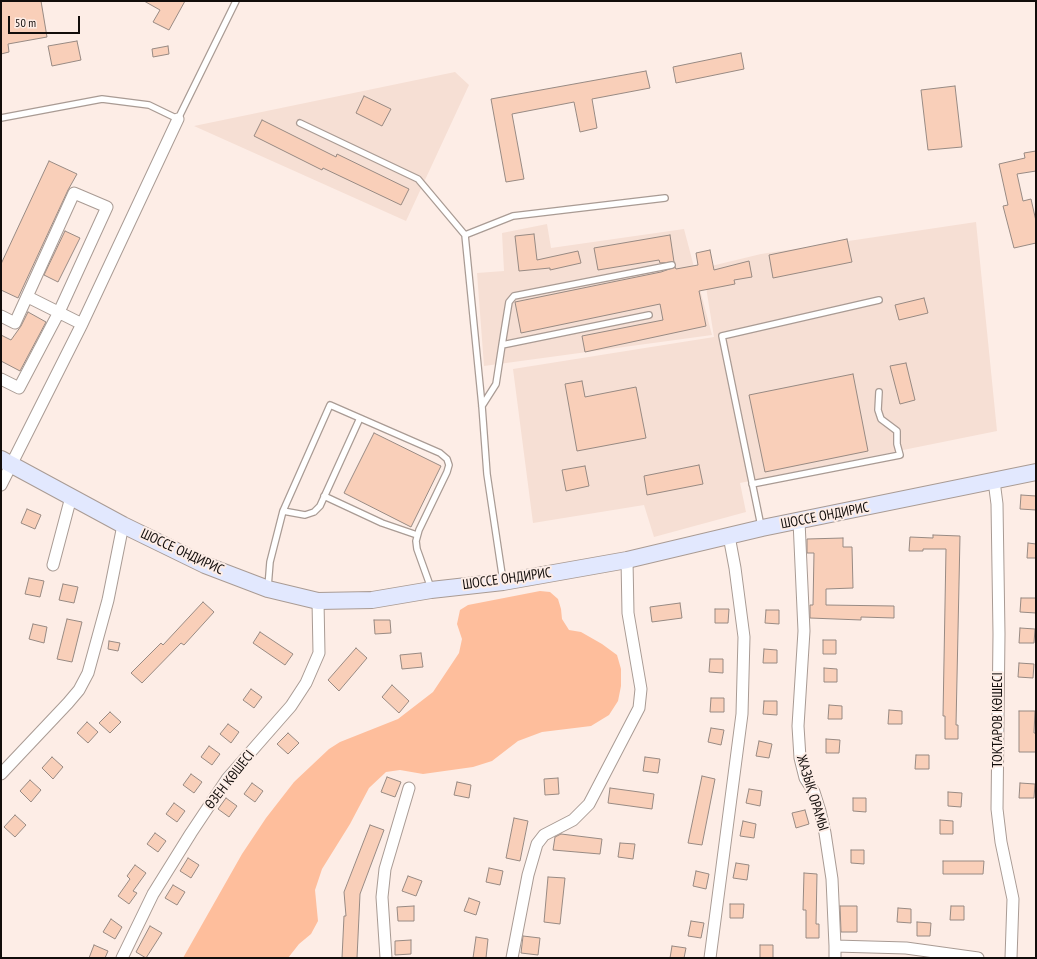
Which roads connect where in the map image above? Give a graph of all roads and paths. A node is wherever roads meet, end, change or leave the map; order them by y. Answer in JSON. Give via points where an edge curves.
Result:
{"nodes":[{"id":1,"x":236,"y":1,"type":"edge"},
{"id":2,"x":1,"y":118,"type":"edge"},
{"id":3,"x":178,"y":119,"type":"junction"},
{"id":4,"x":300,"y":123,"type":"dead end"},
{"id":5,"x":665,"y":198,"type":"dead end"},
{"id":6,"x":465,"y":235,"type":"junction"},
{"id":7,"x":672,"y":265,"type":"dead end"},
{"id":8,"x":28,"y":297,"type":"junction"},
{"id":9,"x":879,"y":300,"type":"dead end"},
{"id":10,"x":59,"y":312,"type":"junction"},
{"id":11,"x":649,"y":315,"type":"dead end"},
{"id":12,"x":1,"y":316,"type":"edge"},
{"id":13,"x":82,"y":324,"type":"junction"},
{"id":14,"x":502,"y":345,"type":"junction"},
{"id":15,"x":1,"y":379,"type":"edge"},
{"id":16,"x":879,"y":392,"type":"dead end"},
{"id":17,"x":482,"y":406,"type":"junction"},
{"id":18,"x":360,"y":418,"type":"junction"},
{"id":19,"x":7,"y":462,"type":"edge"},
{"id":20,"x":1036,"y":472,"type":"edge"},
{"id":21,"x":994,"y":481,"type":"junction"},
{"id":22,"x":752,"y":484,"type":"junction"},
{"id":23,"x":1,"y":485,"type":"edge"},
{"id":24,"x":324,"y":496,"type":"junction"},
{"id":25,"x":71,"y":497,"type":"junction"},
{"id":26,"x":283,"y":511,"type":"junction"},
{"id":27,"x":799,"y":521,"type":"junction"},
{"id":28,"x":122,"y":525,"type":"junction"},
{"id":29,"x":762,"y":528,"type":"junction"},
{"id":30,"x":417,"y":535,"type":"junction"},
{"id":31,"x":729,"y":536,"type":"junction"},
{"id":32,"x":627,"y":560,"type":"junction"},
{"id":33,"x":53,"y":565,"type":"dead end"},
{"id":34,"x":503,"y":582,"type":"junction"},
{"id":35,"x":268,"y":589,"type":"junction"},
{"id":36,"x":431,"y":590,"type":"junction"},
{"id":37,"x":318,"y":601,"type":"junction"},
{"id":38,"x":2,"y":773,"type":"edge"},
{"id":39,"x":409,"y":788,"type":"dead end"},
{"id":40,"x":835,"y":946,"type":"junction"},
{"id":41,"x":122,"y":958,"type":"edge"},
{"id":42,"x":386,"y":958,"type":"edge"},
{"id":43,"x":512,"y":958,"type":"edge"},
{"id":44,"x":710,"y":958,"type":"edge"},
{"id":45,"x":835,"y":958,"type":"edge"},
{"id":46,"x":978,"y":958,"type":"edge"},
{"id":47,"x":1011,"y":958,"type":"edge"}],
"edges":[{"from":1,"to":3,"type":"lane"},
{"from":2,"to":3,"type":"lane","via":[[102,99],[150,105]]},
{"from":3,"to":13,"type":"street"},
{"from":4,"to":6,"type":"lane","via":[[418,179]]},
{"from":5,"to":6,"type":"lane","via":[[513,216]]},
{"from":6,"to":17,"type":"lane"},
{"from":7,"to":14,"type":"lane","via":[[514,296],[509,302]]},
{"from":8,"to":10,"type":"street"},
{"from":8,"to":10,"type":"street","via":[[74,193],[107,207]]},
{"from":8,"to":12,"type":"street","via":[[15,323]]},
{"from":9,"to":22,"type":"lane","via":[[722,336]]},
{"from":10,"to":13,"type":"street"},
{"from":10,"to":15,"type":"street","via":[[19,388]]},
{"from":11,"to":14,"type":"lane"},
{"from":13,"to":19,"type":"street"},
{"from":14,"to":17,"type":"lane","via":[[496,384]]},
{"from":16,"to":22,"type":"lane","via":[[878,410],[881,419],[897,431],[900,455]]},
{"from":17,"to":34,"type":"lane","via":[[487,474]]},
{"from":18,"to":24,"type":"lane"},
{"from":18,"to":26,"type":"lane","via":[[330,405]]},
{"from":18,"to":30,"type":"lane","via":[[440,453],[447,459],[447,472]]},
{"from":19,"to":23,"type":"street"},
{"from":19,"to":25,"type":"main road","name":"ШОССЕ ОНДИРИС"},
{"from":20,"to":21,"type":"main road","name":"ШОССЕ ОНДИРИС"},
{"from":21,"to":27,"type":"main road","name":"ШОССЕ ОНДИРИС"},
{"from":21,"to":47,"type":"street","name":"ТОҚТАРОВ КӨШЕСІ","via":[[997,504],[999,634],[997,809],[1013,899]]},
{"from":22,"to":29,"type":"lane"},
{"from":24,"to":26,"type":"lane","via":[[320,506],[309,514]]},
{"from":24,"to":30,"type":"lane","via":[[382,523]]},
{"from":25,"to":28,"type":"main road","name":"ШОССЕ ОНДИРИС"},
{"from":25,"to":33,"type":"street"},
{"from":26,"to":35,"type":"lane","via":[[270,562]]},
{"from":27,"to":29,"type":"main road","name":"ШОССЕ ОНДИРИС"},
{"from":27,"to":40,"type":"street","name":"ЖАЗЫҚ ОРАМЫ","via":[[804,631],[798,726],[800,758],[805,778],[814,792],[820,810],[825,833],[832,879]]},
{"from":28,"to":35,"type":"main road","name":"ШОССЕ ОНДИРИС","via":[[205,565]]},
{"from":28,"to":38,"type":"street","via":[[108,600],[88,672],[68,704]]},
{"from":29,"to":31,"type":"main road","name":"ШОССЕ ОНДИРИС"},
{"from":30,"to":36,"type":"lane","via":[[417,549]]},
{"from":31,"to":32,"type":"main road","name":"ШОССЕ ОНДИРИС"},
{"from":31,"to":44,"type":"street","via":[[744,637],[742,714]]},
{"from":32,"to":34,"type":"main road","name":"ШОССЕ ОНДИРИС"},
{"from":32,"to":43,"type":"street","via":[[628,613],[641,689],[639,708],[589,804],[573,820],[544,835],[537,844],[528,875]]},
{"from":34,"to":36,"type":"main road","name":"ШОССЕ ОНДИРИС"},
{"from":35,"to":37,"type":"main road","name":"ШОССЕ ОНДИРИС"},
{"from":36,"to":37,"type":"main road","name":"ШОССЕ ОНДИРИС","via":[[372,600]]},
{"from":37,"to":41,"type":"street","name":"ӨЗЕН КӨШЕСІ","via":[[319,653],[306,683],[291,706],[227,779],[191,832],[153,894]]},
{"from":39,"to":42,"type":"street","via":[[385,868],[382,897]]},
{"from":40,"to":45,"type":"street","name":"ЖАЗЫҚ ОРАМЫ"},
{"from":40,"to":46,"type":"street","via":[[906,948]]}]}
